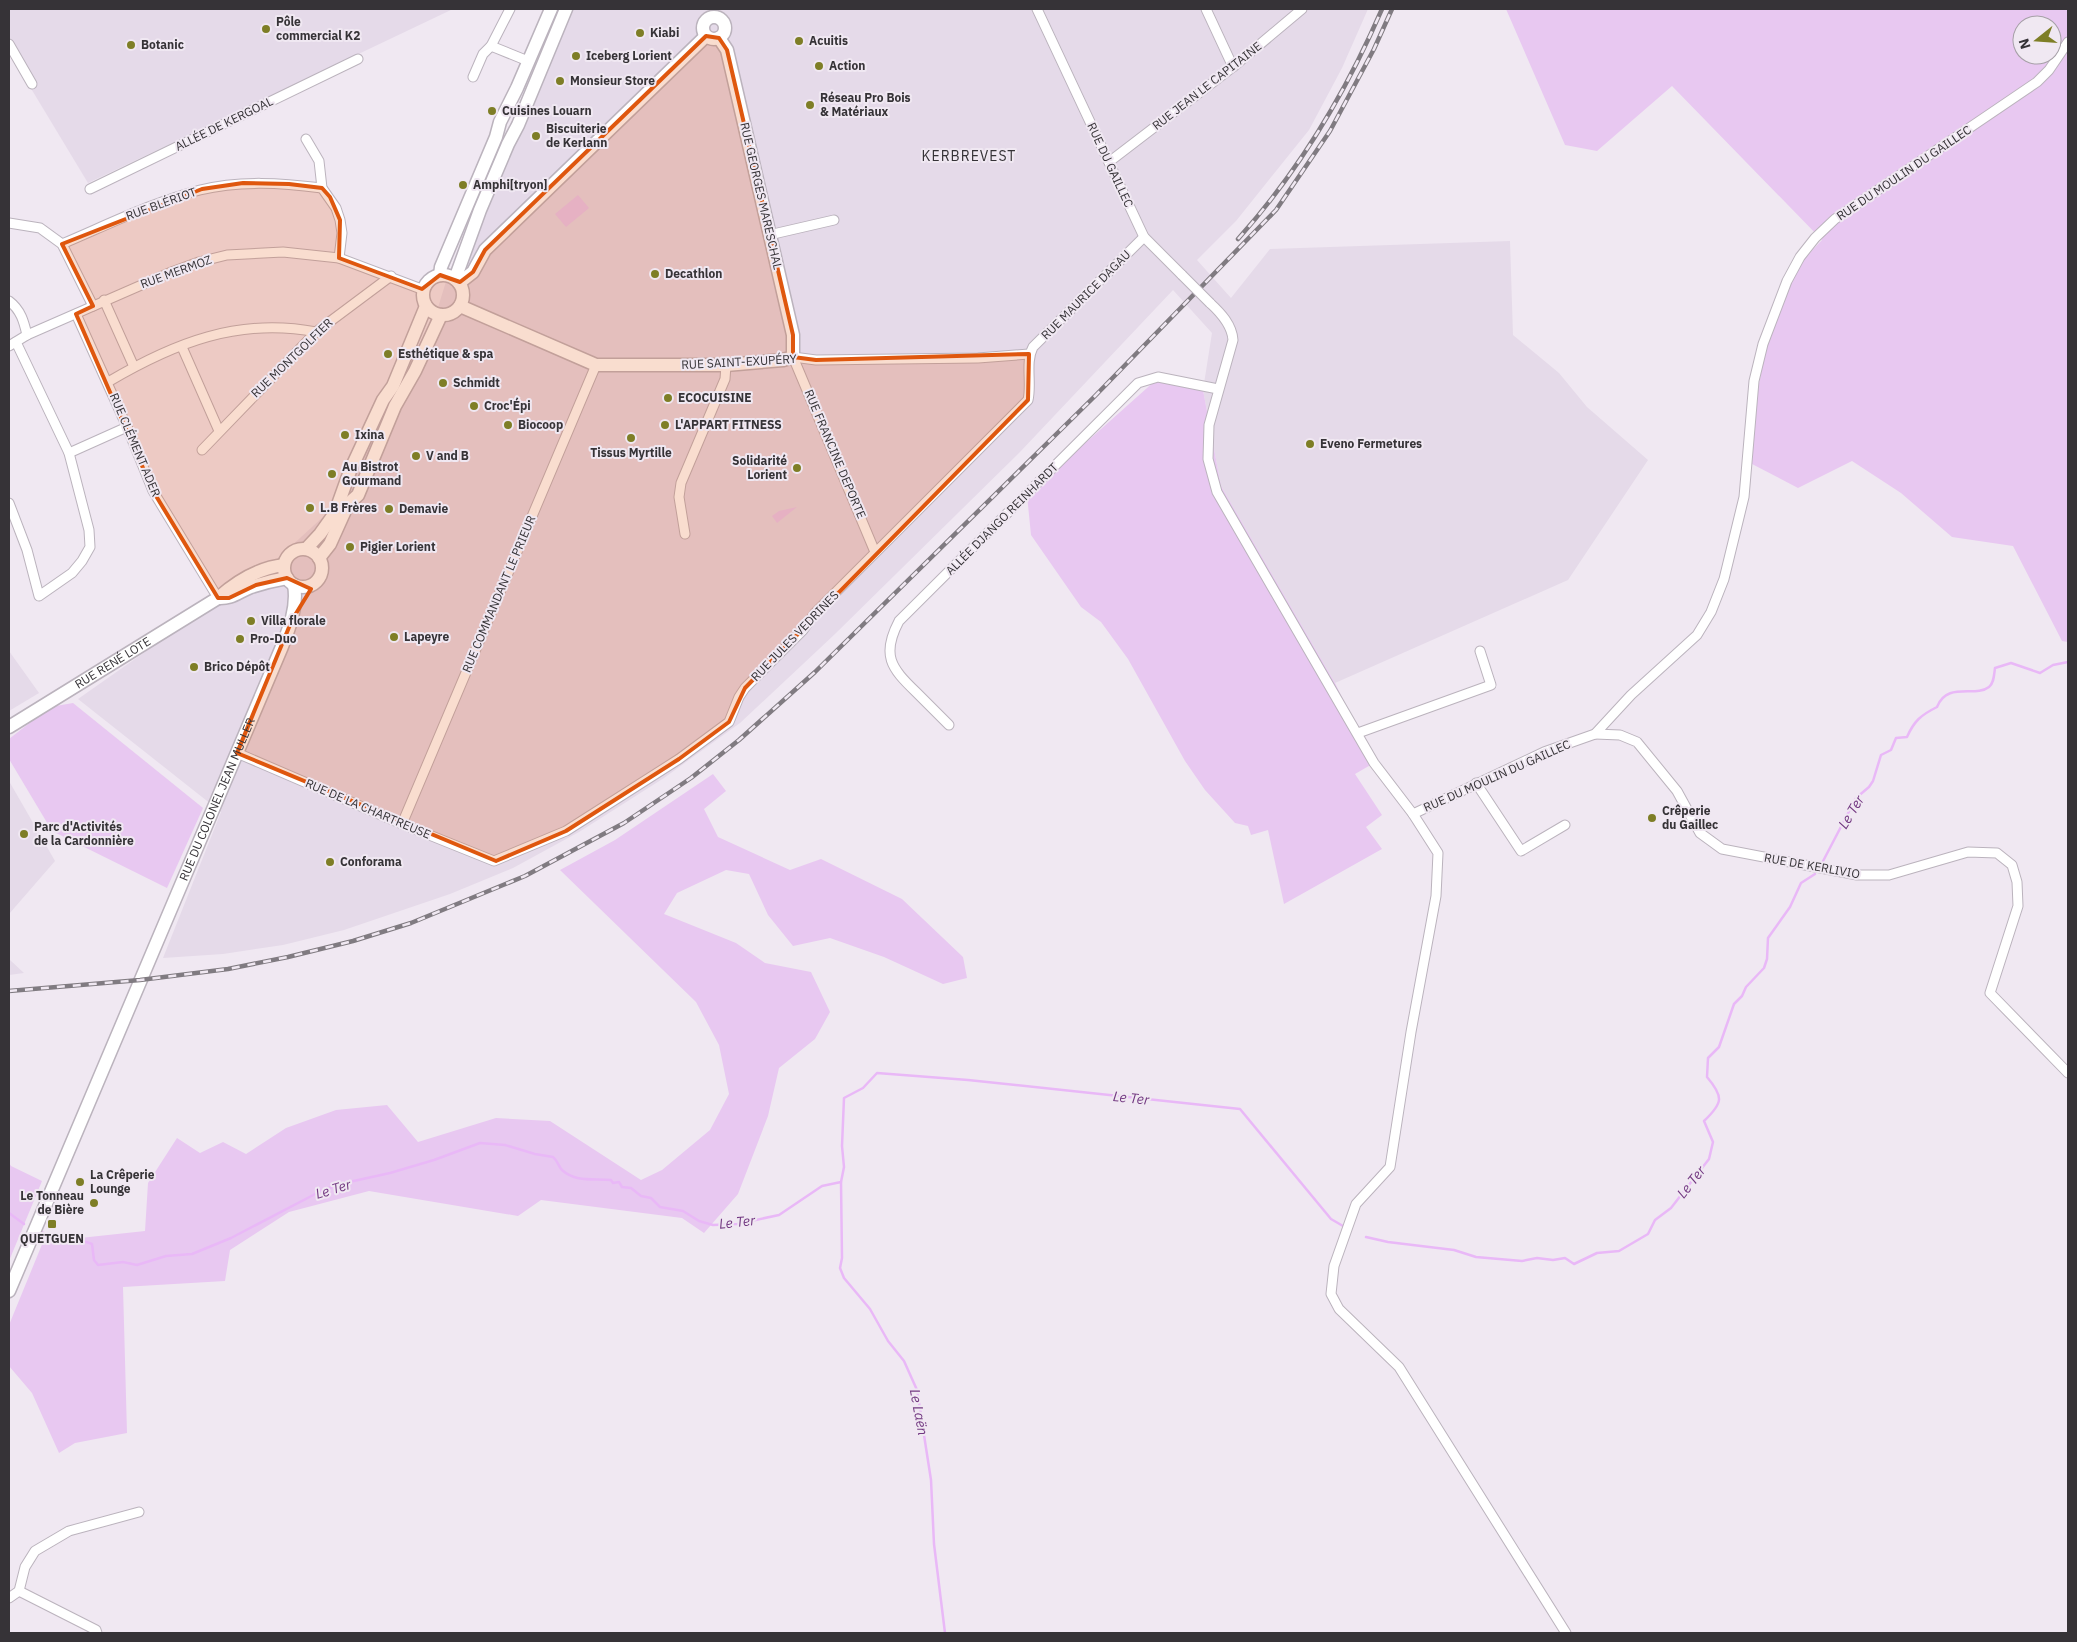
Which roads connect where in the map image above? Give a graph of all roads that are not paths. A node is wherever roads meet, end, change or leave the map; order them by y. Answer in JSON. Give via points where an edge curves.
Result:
{"nodes":[{"id":1,"x":510,"y":9,"type":"edge"},
{"id":2,"x":551,"y":9,"type":"edge"},
{"id":3,"x":566,"y":9,"type":"edge"},
{"id":4,"x":1037,"y":9,"type":"edge"},
{"id":5,"x":1206,"y":9,"type":"edge"},
{"id":6,"x":1302,"y":9,"type":"edge"},
{"id":7,"x":719,"y":13,"type":"edge"},
{"id":8,"x":706,"y":36,"type":"junction"},
{"id":9,"x":719,"y":38,"type":"junction"},
{"id":10,"x":2068,"y":42,"type":"edge"},
{"id":11,"x":9,"y":44,"type":"edge"},
{"id":12,"x":491,"y":46,"type":"junction"},
{"id":13,"x":358,"y":59,"type":"dead end"},
{"id":14,"x":528,"y":61,"type":"junction"},
{"id":15,"x":1233,"y":68,"type":"junction"},
{"id":16,"x":473,"y":77,"type":"dead end"},
{"id":17,"x":32,"y":84,"type":"dead end"},
{"id":18,"x":306,"y":139,"type":"dead end"},
{"id":19,"x":1109,"y":162,"type":"junction"},
{"id":20,"x":322,"y":188,"type":"junction"},
{"id":21,"x":90,"y":189,"type":"dead end"},
{"id":22,"x":834,"y":220,"type":"dead end"},
{"id":23,"x":9,"y":223,"type":"edge"},
{"id":24,"x":769,"y":235,"type":"junction"},
{"id":25,"x":1144,"y":237,"type":"junction"},
{"id":26,"x":62,"y":244,"type":"junction"},
{"id":27,"x":339,"y":258,"type":"junction"},
{"id":28,"x":440,"y":275,"type":"junction"},
{"id":29,"x":391,"y":276,"type":"junction"},
{"id":30,"x":457,"y":281,"type":"junction"},
{"id":31,"x":424,"y":290,"type":"junction"},
{"id":32,"x":104,"y":300,"type":"junction"},
{"id":33,"x":9,"y":301,"type":"edge"},
{"id":34,"x":1210,"y":303,"type":"joint"},
{"id":35,"x":93,"y":306,"type":"junction"},
{"id":36,"x":426,"y":306,"type":"junction"},
{"id":37,"x":460,"y":306,"type":"junction"},
{"id":38,"x":76,"y":314,"type":"junction"},
{"id":39,"x":441,"y":315,"type":"junction"},
{"id":40,"x":316,"y":332,"type":"junction"},
{"id":41,"x":27,"y":335,"type":"junction"},
{"id":42,"x":12,"y":344,"type":"edge"},
{"id":43,"x":182,"y":346,"type":"junction"},
{"id":44,"x":1029,"y":354,"type":"junction"},
{"id":45,"x":793,"y":357,"type":"junction"},
{"id":46,"x":596,"y":365,"type":"junction"},
{"id":47,"x":726,"y":365,"type":"junction"},
{"id":48,"x":134,"y":367,"type":"junction"},
{"id":49,"x":108,"y":382,"type":"junction"},
{"id":50,"x":1218,"y":389,"type":"junction"},
{"id":51,"x":127,"y":427,"type":"junction"},
{"id":52,"x":219,"y":431,"type":"junction"},
{"id":53,"x":202,"y":450,"type":"dead end"},
{"id":54,"x":69,"y":453,"type":"junction"},
{"id":55,"x":9,"y":503,"type":"edge"},
{"id":56,"x":685,"y":534,"type":"dead end"},
{"id":57,"x":306,"y":549,"type":"junction"},
{"id":58,"x":876,"y":552,"type":"junction"},
{"id":59,"x":319,"y":558,"type":"junction"},
{"id":60,"x":284,"y":565,"type":"junction"},
{"id":61,"x":291,"y":581,"type":"junction"},
{"id":62,"x":311,"y":585,"type":"junction"},
{"id":63,"x":218,"y":598,"type":"junction"},
{"id":64,"x":292,"y":620,"type":"junction"},
{"id":65,"x":1480,"y":651,"type":"dead end"},
{"id":66,"x":949,"y":726,"type":"dead end"},
{"id":67,"x":9,"y":727,"type":"edge"},
{"id":68,"x":1358,"y":733,"type":"junction"},
{"id":69,"x":1595,"y":734,"type":"junction"},
{"id":70,"x":237,"y":753,"type":"junction"},
{"id":71,"x":1476,"y":783,"type":"junction"},
{"id":72,"x":1413,"y":814,"type":"junction"},
{"id":73,"x":402,"y":824,"type":"junction"},
{"id":74,"x":1566,"y":825,"type":"dead end"},
{"id":75,"x":500,"y":860,"type":"joint"},
{"id":76,"x":2068,"y":1073,"type":"edge"},
{"id":77,"x":9,"y":1291,"type":"edge"},
{"id":78,"x":139,"y":1512,"type":"dead end"},
{"id":79,"x":19,"y":1591,"type":"junction"},
{"id":80,"x":9,"y":1598,"type":"edge"},
{"id":81,"x":97,"y":1633,"type":"edge"},
{"id":82,"x":1566,"y":1633,"type":"edge"}],
"edges":[{"from":1,"to":12,"type":"street"},
{"from":2,"to":14,"type":"main road"},
{"from":3,"to":30,"type":"main road","via":[[480,210]]},
{"from":4,"to":19,"type":"street","name":"RUE DU GAILLEC"},
{"from":5,"to":15,"type":"street"},
{"from":6,"to":15,"type":"street","name":"RUE JEAN LE CAPITAINE"},
{"from":7,"to":8,"type":"main road","via":[[704,22]]},
{"from":7,"to":9,"type":"main road","via":[[725,29]]},
{"from":8,"to":9,"type":"main road"},
{"from":8,"to":30,"type":"main road","via":[[484,250],[473,272]]},
{"from":9,"to":24,"type":"main road","name":"RUE GEORGES MARESCHAL","via":[[727,50]]},
{"from":10,"to":69,"type":"street","name":"RUE DU MOULIN DU GAILLEC","via":[[2037,82],[1835,219],[1800,257],[1786,281],[1757,362],[1744,497],[1724,579],[1711,612],[1697,635]]},
{"from":11,"to":17,"type":"street"},
{"from":12,"to":14,"type":"street"},
{"from":12,"to":16,"type":"street","via":[[483,54]]},
{"from":13,"to":21,"type":"street","name":"ALLÉE DE KERGOAL"},
{"from":14,"to":28,"type":"main road","via":[[500,122]]},
{"from":15,"to":19,"type":"street","name":"RUE JEAN LE CAPITAINE"},
{"from":18,"to":20,"type":"street","via":[[319,161]]},
{"from":19,"to":25,"type":"street","name":"RUE DU GAILLEC"},
{"from":20,"to":26,"type":"street","name":"RUE BLÉRIOT","via":[[243,183],[202,189],[168,199]]},
{"from":20,"to":27,"type":"street","via":[[340,220]]},
{"from":22,"to":24,"type":"street"},
{"from":23,"to":26,"type":"street","via":[[40,228]]},
{"from":24,"to":45,"type":"main road","name":"RUE GEORGES MARESCHAL","via":[[793,335]]},
{"from":25,"to":34,"type":"street","name":"RUE DU GAILLEC","bridge":true},
{"from":25,"to":44,"type":"street","name":"RUE MAURICE DAGAU"},
{"from":26,"to":35,"type":"street"},
{"from":27,"to":29,"type":"street","name":"RUE MERMOZ"},
{"from":27,"to":32,"type":"street","name":"RUE MERMOZ","via":[[283,252],[217,257]]},
{"from":28,"to":30,"type":"main road","via":[[448,275]]},
{"from":28,"to":31,"type":"main road","via":[[430,280]]},
{"from":29,"to":31,"type":"street","name":"RUE MERMOZ"},
{"from":29,"to":40,"type":"street","name":"RUE MONTGOLFIER"},
{"from":30,"to":37,"type":"main road","via":[[463,295]]},
{"from":31,"to":36,"type":"main road"},
{"from":32,"to":35,"type":"street","name":"RUE MERMOZ"},
{"from":32,"to":48,"type":"street"},
{"from":33,"to":41,"type":"street","via":[[23,318]]},
{"from":34,"to":50,"type":"street","name":"RUE DU MOULIN DU GAILLEC","via":[[1232,332],[1232,347]]},
{"from":35,"to":38,"type":"street","name":"RUE MERMOZ"},
{"from":36,"to":39,"type":"main road"},
{"from":36,"to":57,"type":"main road","via":[[393,386],[350,471],[335,513]]},
{"from":37,"to":39,"type":"main road","via":[[452,313]]},
{"from":37,"to":46,"type":"main road","name":"RUE SAINT-EXUPÉRY"},
{"from":38,"to":41,"type":"street","name":"RUE MERMOZ"},
{"from":38,"to":49,"type":"street","name":"RUE CLÉMENT ADER"},
{"from":39,"to":59,"type":"main road","via":[[395,406],[358,495],[348,504],[330,544]]},
{"from":40,"to":43,"type":"street","via":[[268,327],[235,330],[205,336]]},
{"from":40,"to":52,"type":"street","name":"RUE MONTGOLFIER"},
{"from":41,"to":42,"type":"street","name":"RUE MERMOZ"},
{"from":42,"to":54,"type":"street"},
{"from":43,"to":48,"type":"street"},
{"from":43,"to":52,"type":"street"},
{"from":44,"to":45,"type":"street","name":"RUE SAINT-EXUPÉRY","via":[[978,358],[816,360]]},
{"from":44,"to":58,"type":"street","name":"RUE JULES VEDRINES","via":[[1028,400]]},
{"from":45,"to":47,"type":"main road","name":"RUE SAINT-EXUPÉRY"},
{"from":45,"to":58,"type":"street","name":"RUE FRANCINE DEPORTE"},
{"from":46,"to":47,"type":"main road","name":"RUE SAINT-EXUPÉRY"},
{"from":46,"to":73,"type":"street","name":"RUE COMMANDANT LE PRIEUR"},
{"from":47,"to":56,"type":"street","via":[[725,379],[681,483]]},
{"from":48,"to":49,"type":"street"},
{"from":49,"to":51,"type":"street","name":"RUE CLÉMENT ADER"},
{"from":50,"to":66,"type":"street","name":"ALLÉE DJANGO REINHARDT","via":[[1158,377],[1138,383],[899,621],[890,644],[896,672]]},
{"from":50,"to":68,"type":"street","name":"RUE DU MOULIN DU GAILLEC","via":[[1207,448],[1216,492]]},
{"from":51,"to":54,"type":"street"},
{"from":51,"to":63,"type":"street","name":"RUE CLÉMENT ADER","via":[[153,491]]},
{"from":52,"to":53,"type":"street","name":"RUE MONTGOLFIER"},
{"from":54,"to":55,"type":"street","via":[[89,530],[90,547],[72,573],[39,596],[27,550]]},
{"from":57,"to":59,"type":"main road"},
{"from":57,"to":60,"type":"main road","via":[[292,552]]},
{"from":58,"to":75,"type":"street","name":"RUE JULES VEDRINES","via":[[745,688],[729,722],[671,765],[566,831]]},
{"from":59,"to":62,"type":"main road","via":[[320,573]]},
{"from":60,"to":61,"type":"main road"},
{"from":60,"to":63,"type":"main road","name":"RUE RENÉ LOTE","via":[[258,571]]},
{"from":61,"to":62,"type":"main road","via":[[302,587]]},
{"from":61,"to":63,"type":"main road","name":"RUE RENÉ LOTE","via":[[256,586],[229,598]]},
{"from":61,"to":64,"type":"main road","name":"RUE DU COLONEL JEAN MULLER","via":[[296,594]]},
{"from":62,"to":64,"type":"main road","name":"RUE DU COLONEL JEAN MULLER"},
{"from":63,"to":67,"type":"main road","name":"RUE RENÉ LOTE"},
{"from":64,"to":70,"type":"main road","name":"RUE DU COLONEL JEAN MULLER"},
{"from":65,"to":68,"type":"street","via":[[1491,685]]},
{"from":68,"to":72,"type":"street","name":"RUE DU MOULIN DU GAILLEC","via":[[1374,762]]},
{"from":69,"to":71,"type":"street","name":"RUE DU MOULIN DU GAILLEC","via":[[1544,752]]},
{"from":69,"to":76,"type":"street","name":"RUE DE KERLIVIO","via":[[1620,735],[1637,742],[1676,791],[1700,833],[1722,849],[1857,875],[1889,875],[1968,852],[1997,853],[2012,864],[2018,906],[1990,993]]},
{"from":70,"to":73,"type":"street","name":"RUE DE LA CHARTREUSE"},
{"from":70,"to":77,"type":"main road","name":"RUE DU COLONEL JEAN MULLER"},
{"from":71,"to":72,"type":"street","name":"RUE DU MOULIN DU GAILLEC"},
{"from":71,"to":74,"type":"street","via":[[1521,851]]},
{"from":72,"to":82,"type":"street","name":"RUE DU MOULIN DU GAILLEC","via":[[1438,853],[1436,896],[1390,1167],[1356,1204],[1334,1266],[1331,1294],[1339,1309],[1399,1367]]},
{"from":73,"to":75,"type":"street","name":"RUE DE LA CHARTREUSE","via":[[493,861]]},
{"from":78,"to":79,"type":"street","via":[[69,1531],[35,1552],[25,1567]]},
{"from":79,"to":80,"type":"street"},
{"from":79,"to":81,"type":"street"}]}
